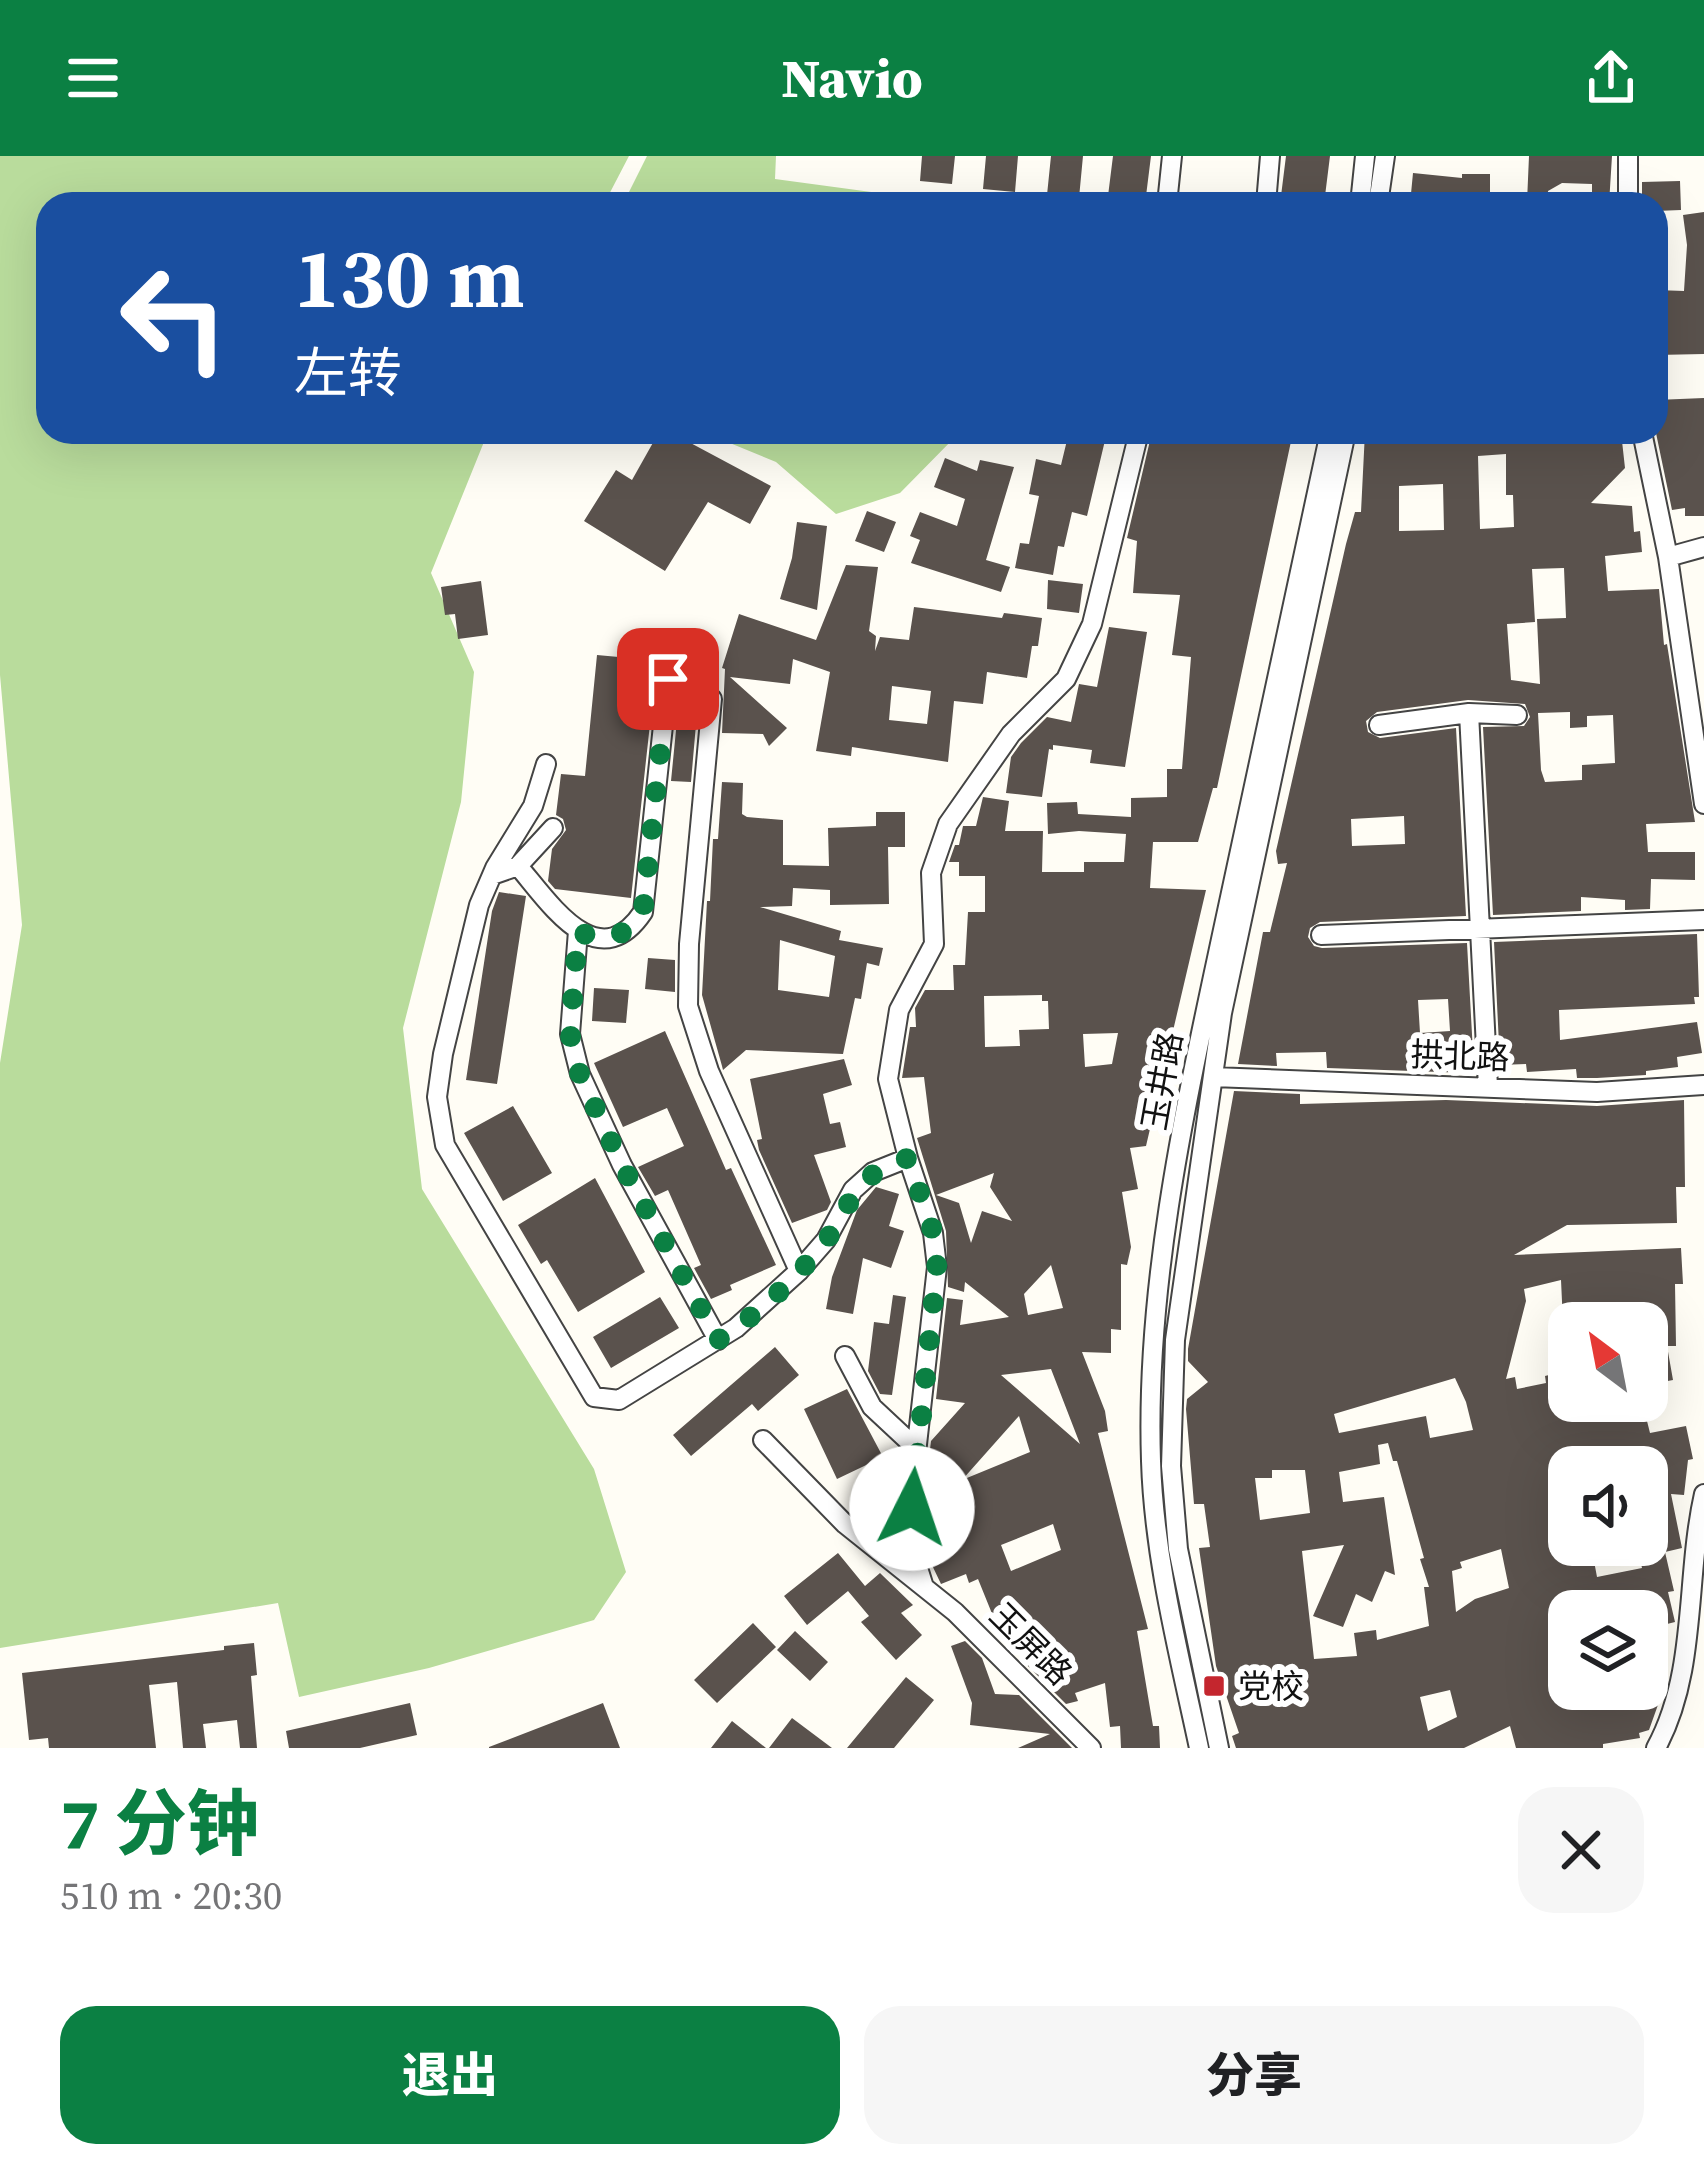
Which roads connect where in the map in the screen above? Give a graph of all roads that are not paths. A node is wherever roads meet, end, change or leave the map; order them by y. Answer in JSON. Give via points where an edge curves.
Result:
{"nodes":[{"id":1,"x":1172,"y":156,"type":"edge"},
{"id":2,"x":1270,"y":156,"type":"edge"},
{"id":3,"x":1365,"y":156,"type":"edge"},
{"id":4,"x":1385,"y":156,"type":"edge"},
{"id":5,"x":1628,"y":156,"type":"edge"},
{"id":6,"x":1168,"y":192,"type":"edge"},
{"id":7,"x":1267,"y":192,"type":"edge"},
{"id":8,"x":1361,"y":192,"type":"edge"},
{"id":9,"x":1380,"y":192,"type":"edge"},
{"id":10,"x":1628,"y":192,"type":"edge"},
{"id":11,"x":1135,"y":444,"type":"edge"},
{"id":12,"x":1327,"y":444,"type":"edge"},
{"id":13,"x":1343,"y":444,"type":"edge"},
{"id":14,"x":1644,"y":444,"type":"edge"},
{"id":15,"x":1704,"y":548,"type":"edge"},
{"id":16,"x":1668,"y":557,"type":"junction"},
{"id":17,"x":668,"y":679,"type":"dead end"},
{"id":18,"x":712,"y":699,"type":"dead end"},
{"id":19,"x":1469,"y":713,"type":"junction"},
{"id":20,"x":1517,"y":715,"type":"dead end"},
{"id":21,"x":1379,"y":725,"type":"dead end"},
{"id":22,"x":546,"y":764,"type":"dead end"},
{"id":23,"x":1704,"y":804,"type":"edge"},
{"id":24,"x":553,"y":828,"type":"dead end"},
{"id":25,"x":518,"y":866,"type":"junction"},
{"id":26,"x":492,"y":875,"type":"junction"},
{"id":27,"x":1704,"y":920,"type":"edge"},
{"id":28,"x":1480,"y":928,"type":"junction"},
{"id":29,"x":578,"y":931,"type":"junction"},
{"id":30,"x":1322,"y":935,"type":"dead end"},
{"id":31,"x":1213,"y":1077,"type":"junction"},
{"id":32,"x":1704,"y":1085,"type":"edge"},
{"id":33,"x":1488,"y":1087,"type":"junction"},
{"id":34,"x":908,"y":1158,"type":"junction"},
{"id":35,"x":799,"y":1271,"type":"junction"},
{"id":36,"x":718,"y":1340,"type":"junction"},
{"id":37,"x":845,"y":1356,"type":"dead end"},
{"id":38,"x":763,"y":1440,"type":"dead end"},
{"id":39,"x":917,"y":1449,"type":"junction"},
{"id":40,"x":1704,"y":1494,"type":"edge"},
{"id":41,"x":924,"y":1587,"type":"junction"},
{"id":42,"x":1091,"y":1748,"type":"edge"},
{"id":43,"x":1199,"y":1748,"type":"edge"},
{"id":44,"x":1219,"y":1748,"type":"edge"},
{"id":45,"x":1656,"y":1748,"type":"edge"}],
"edges":[{"from":1,"to":6,"type":"street"},
{"from":2,"to":7,"type":"street"},
{"from":3,"to":8,"type":"street"},
{"from":4,"to":9,"type":"street"},
{"from":5,"to":10,"type":"street"},
{"from":11,"to":34,"type":"street","via":[[1092,624],[1075,661],[948,824],[931,873],[934,944],[899,1010],[888,1079]]},
{"from":12,"to":43,"type":"street","name":"玉井路","via":[[1199,1039],[1155,1330],[1156,1536]]},
{"from":13,"to":31,"type":"street","name":"玉井路"},
{"from":14,"to":16,"type":"street"},
{"from":15,"to":16,"type":"street"},
{"from":16,"to":23,"type":"street"},
{"from":17,"to":29,"type":"street","via":[[643,912],[616,937]]},
{"from":18,"to":35,"type":"street","via":[[688,1006]]},
{"from":19,"to":20,"type":"street"},
{"from":19,"to":21,"type":"street"},
{"from":19,"to":28,"type":"street"},
{"from":22,"to":26,"type":"street","via":[[533,806]]},
{"from":24,"to":25,"type":"street"},
{"from":25,"to":26,"type":"street"},
{"from":25,"to":29,"type":"street"},
{"from":26,"to":36,"type":"street","via":[[442,1054],[437,1097],[445,1145],[594,1397],[619,1400]]},
{"from":27,"to":28,"type":"street"},
{"from":28,"to":30,"type":"street"},
{"from":28,"to":33,"type":"street"},
{"from":29,"to":36,"type":"street","via":[[570,1034],[580,1075]]},
{"from":31,"to":33,"type":"street","name":"拱北路"},
{"from":31,"to":44,"type":"street","name":"玉井路","via":[[1175,1340],[1171,1466],[1178,1549]]},
{"from":32,"to":33,"type":"street","name":"拱北路","via":[[1597,1092]]},
{"from":34,"to":35,"type":"street","via":[[853,1190]]},
{"from":34,"to":39,"type":"street","via":[[937,1267]]},
{"from":35,"to":36,"type":"street"},
{"from":37,"to":39,"type":"street","via":[[872,1407]]},
{"from":38,"to":41,"type":"street","name":"玉屏路","via":[[845,1524]]},
{"from":39,"to":41,"type":"street","via":[[911,1546]]},
{"from":40,"to":45,"type":"street","via":[[1680,1689]]},
{"from":41,"to":42,"type":"street","name":"玉屏路"}]}
